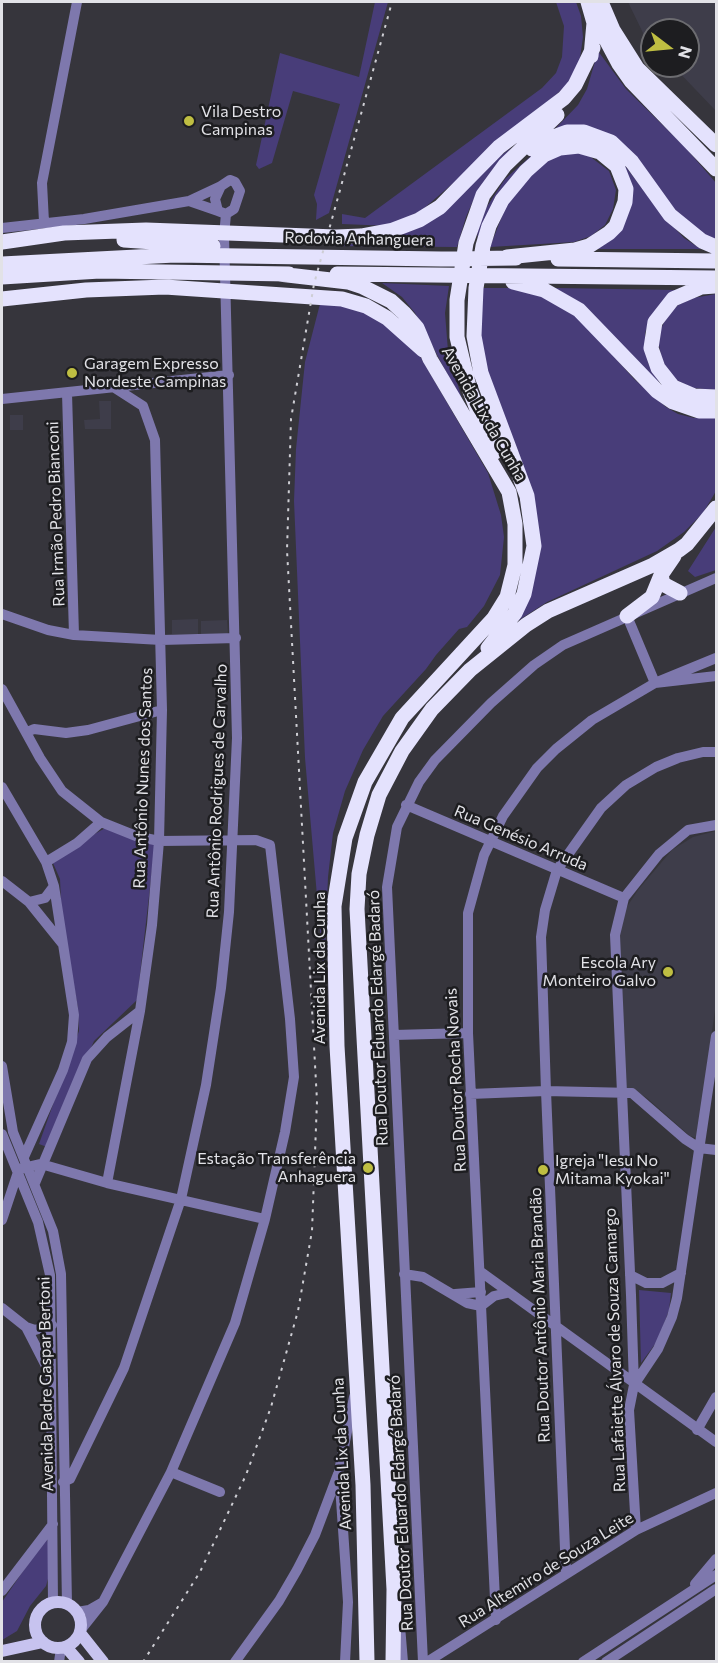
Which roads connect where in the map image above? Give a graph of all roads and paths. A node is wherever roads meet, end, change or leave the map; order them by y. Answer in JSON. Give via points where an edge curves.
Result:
{"nodes":[{"id":1,"x":77,"y":2,"type":"edge"},
{"id":2,"x":593,"y":5,"type":"edge"},
{"id":3,"x":593,"y":48,"type":"junction"},
{"id":4,"x":717,"y":145,"type":"edge"},
{"id":5,"x":717,"y":169,"type":"edge"},
{"id":6,"x":221,"y":186,"type":"junction"},
{"id":7,"x":483,"y":195,"type":"junction"},
{"id":8,"x":189,"y":201,"type":"junction"},
{"id":9,"x":223,"y":216,"type":"junction"},
{"id":10,"x":44,"y":222,"type":"junction"},
{"id":11,"x":2,"y":228,"type":"edge"},
{"id":12,"x":2,"y":242,"type":"edge"},
{"id":13,"x":717,"y":247,"type":"edge"},
{"id":14,"x":288,"y":256,"type":"junction"},
{"id":15,"x":717,"y":256,"type":"edge"},
{"id":16,"x":507,"y":257,"type":"junction"},
{"id":17,"x":682,"y":259,"type":"junction"},
{"id":18,"x":717,"y":261,"type":"edge"},
{"id":19,"x":3,"y":274,"type":"edge"},
{"id":20,"x":279,"y":274,"type":"junction"},
{"id":21,"x":717,"y":278,"type":"edge"},
{"id":22,"x":479,"y":281,"type":"junction"},
{"id":23,"x":717,"y":286,"type":"edge"},
{"id":24,"x":3,"y":299,"type":"edge"},
{"id":25,"x":430,"y":359,"type":"junction"},
{"id":26,"x":229,"y":375,"type":"junction"},
{"id":27,"x":115,"y":388,"type":"junction"},
{"id":28,"x":67,"y":393,"type":"junction"},
{"id":29,"x":717,"y":397,"type":"edge"},
{"id":30,"x":2,"y":399,"type":"edge"},
{"id":31,"x":717,"y":411,"type":"edge"},
{"id":32,"x":509,"y":492,"type":"junction"},
{"id":33,"x":717,"y":508,"type":"edge"},
{"id":34,"x":679,"y":550,"type":"junction"},
{"id":35,"x":661,"y":575,"type":"junction"},
{"id":36,"x":717,"y":578,"type":"edge"},
{"id":37,"x":680,"y":593,"type":"junction"},
{"id":38,"x":2,"y":614,"type":"edge"},
{"id":39,"x":627,"y":616,"type":"junction"},
{"id":40,"x":74,"y":634,"type":"junction"},
{"id":41,"x":236,"y":638,"type":"junction"},
{"id":42,"x":161,"y":640,"type":"junction"},
{"id":43,"x":717,"y":658,"type":"edge"},
{"id":44,"x":470,"y":670,"type":"junction"},
{"id":45,"x":717,"y":676,"type":"edge"},
{"id":46,"x":656,"y":683,"type":"junction"},
{"id":47,"x":2,"y":689,"type":"edge"},
{"id":48,"x":162,"y":710,"type":"junction"},
{"id":49,"x":27,"y":732,"type":"junction"},
{"id":50,"x":717,"y":753,"type":"edge"},
{"id":51,"x":2,"y":787,"type":"edge"},
{"id":52,"x":406,"y":805,"type":"junction"},
{"id":53,"x":101,"y":822,"type":"junction"},
{"id":54,"x":717,"y":825,"type":"edge"},
{"id":55,"x":234,"y":840,"type":"junction"},
{"id":56,"x":159,"y":841,"type":"junction"},
{"id":57,"x":489,"y":842,"type":"junction"},
{"id":58,"x":46,"y":862,"type":"junction"},
{"id":59,"x":557,"y":870,"type":"junction"},
{"id":60,"x":2,"y":881,"type":"edge"},
{"id":61,"x":54,"y":886,"type":"junction"},
{"id":62,"x":624,"y":898,"type":"junction"},
{"id":63,"x":29,"y":903,"type":"junction"},
{"id":64,"x":62,"y":943,"type":"junction"},
{"id":65,"x":140,"y":1011,"type":"junction"},
{"id":66,"x":468,"y":1033,"type":"junction"},
{"id":67,"x":394,"y":1035,"type":"junction"},
{"id":68,"x":717,"y":1036,"type":"edge"},
{"id":69,"x":2,"y":1066,"type":"edge"},
{"id":70,"x":546,"y":1091,"type":"junction"},
{"id":71,"x":620,"y":1092,"type":"junction"},
{"id":72,"x":470,"y":1094,"type":"junction"},
{"id":73,"x":37,"y":1128,"type":"junction"},
{"id":74,"x":14,"y":1132,"type":"junction"},
{"id":75,"x":2,"y":1134,"type":"edge"},
{"id":76,"x":699,"y":1148,"type":"junction"},
{"id":77,"x":717,"y":1150,"type":"edge"},
{"id":78,"x":26,"y":1161,"type":"junction"},
{"id":79,"x":41,"y":1164,"type":"junction"},
{"id":80,"x":17,"y":1174,"type":"junction"},
{"id":81,"x":35,"y":1183,"type":"junction"},
{"id":82,"x":107,"y":1183,"type":"junction"},
{"id":83,"x":23,"y":1190,"type":"junction"},
{"id":84,"x":181,"y":1199,"type":"junction"},
{"id":85,"x":7,"y":1207,"type":"junction"},
{"id":86,"x":265,"y":1219,"type":"junction"},
{"id":87,"x":2,"y":1220,"type":"edge"},
{"id":88,"x":481,"y":1272,"type":"junction"},
{"id":89,"x":681,"y":1273,"type":"junction"},
{"id":90,"x":404,"y":1274,"type":"junction"},
{"id":91,"x":630,"y":1275,"type":"junction"},
{"id":92,"x":646,"y":1283,"type":"junction"},
{"id":93,"x":662,"y":1283,"type":"junction"},
{"id":94,"x":481,"y":1292,"type":"junction"},
{"id":95,"x":507,"y":1293,"type":"junction"},
{"id":96,"x":454,"y":1294,"type":"junction"},
{"id":97,"x":631,"y":1295,"type":"junction"},
{"id":98,"x":677,"y":1298,"type":"junction"},
{"id":99,"x":481,"y":1306,"type":"junction"},
{"id":100,"x":2,"y":1308,"type":"edge"},
{"id":101,"x":52,"y":1324,"type":"junction"},
{"id":102,"x":26,"y":1327,"type":"junction"},
{"id":103,"x":556,"y":1327,"type":"junction"},
{"id":104,"x":50,"y":1378,"type":"junction"},
{"id":105,"x":357,"y":1382,"type":"junction"},
{"id":106,"x":634,"y":1385,"type":"junction"},
{"id":107,"x":717,"y":1397,"type":"edge"},
{"id":108,"x":697,"y":1430,"type":"junction"},
{"id":109,"x":717,"y":1442,"type":"edge"},
{"id":110,"x":339,"y":1471,"type":"junction"},
{"id":111,"x":171,"y":1472,"type":"junction"},
{"id":112,"x":63,"y":1482,"type":"junction"},
{"id":113,"x":220,"y":1492,"type":"dead end"},
{"id":114,"x":717,"y":1493,"type":"edge"},
{"id":115,"x":53,"y":1524,"type":"junction"},
{"id":116,"x":636,"y":1530,"type":"junction"},
{"id":117,"x":717,"y":1559,"type":"edge"},
{"id":118,"x":566,"y":1573,"type":"junction"},
{"id":119,"x":717,"y":1575,"type":"edge"},
{"id":120,"x":394,"y":1589,"type":"junction"},
{"id":121,"x":717,"y":1589,"type":"edge"},
{"id":122,"x":2,"y":1591,"type":"edge"},
{"id":123,"x":686,"y":1594,"type":"junction"},
{"id":124,"x":103,"y":1602,"type":"junction"},
{"id":125,"x":53,"y":1603,"type":"junction"},
{"id":126,"x":67,"y":1604,"type":"junction"},
{"id":127,"x":77,"y":1612,"type":"junction"},
{"id":128,"x":656,"y":1613,"type":"junction"},
{"id":129,"x":496,"y":1620,"type":"junction"},
{"id":130,"x":664,"y":1623,"type":"junction"},
{"id":131,"x":36,"y":1625,"type":"junction"},
{"id":132,"x":80,"y":1632,"type":"junction"},
{"id":133,"x":43,"y":1642,"type":"junction"},
{"id":134,"x":63,"y":1647,"type":"junction"},
{"id":135,"x":4,"y":1650,"type":"edge"},
{"id":136,"x":59,"y":1662,"type":"edge"},
{"id":137,"x":79,"y":1662,"type":"edge"},
{"id":138,"x":103,"y":1662,"type":"edge"},
{"id":139,"x":235,"y":1662,"type":"edge"},
{"id":140,"x":345,"y":1662,"type":"edge"},
{"id":141,"x":367,"y":1662,"type":"edge"},
{"id":142,"x":393,"y":1662,"type":"edge"},
{"id":143,"x":403,"y":1662,"type":"edge"},
{"id":144,"x":425,"y":1662,"type":"edge"},
{"id":145,"x":583,"y":1662,"type":"edge"},
{"id":146,"x":606,"y":1662,"type":"edge"}],
"edges":[{"from":1,"to":10,"type":"street","via":[[42,183]]},
{"from":2,"to":3,"type":"highway"},
{"from":2,"to":4,"type":"highway","via":[[637,68]]},
{"from":2,"to":5,"type":"highway","via":[[619,64],[631,81]]},
{"from":3,"to":7,"type":"highway","via":[[585,80],[575,95],[505,165]]},
{"from":3,"to":12,"type":"highway","via":[[582,73],[564,98],[499,147],[440,207],[393,230],[336,237],[146,230],[64,233]]},
{"from":6,"to":8,"type":"street"},
{"from":6,"to":9,"type":"street","name":"Rua Antônio Rodrigues de Carvalho","via":[[215,199]]},
{"from":6,"to":9,"type":"street","via":[[230,180],[240,191],[234,209]]},
{"from":7,"to":13,"type":"highway","via":[[540,141],[567,132],[584,132],[622,150],[669,215]]},
{"from":7,"to":32,"type":"highway","via":[[466,243],[457,300],[457,338],[470,391]]},
{"from":8,"to":9,"type":"street"},
{"from":8,"to":10,"type":"street"},
{"from":9,"to":26,"type":"street","name":"Rua Antônio Rodrigues de Carvalho"},
{"from":10,"to":11,"type":"street"},
{"from":12,"to":14,"type":"highway","via":[[138,240]]},
{"from":14,"to":16,"type":"highway","name":"Rodovia Anhanguera"},
{"from":14,"to":19,"type":"highway","name":"Rodovia Anhanguera","via":[[164,255]]},
{"from":15,"to":17,"type":"highway"},
{"from":16,"to":17,"type":"highway","name":"Rodovia Anhanguera","via":[[584,261]]},
{"from":16,"to":22,"type":"highway","via":[[575,250],[609,233],[619,220],[626,189],[610,159],[590,147],[569,146],[543,155],[502,200],[483,246]]},
{"from":17,"to":18,"type":"highway","name":"Rodovia Anhanguera"},
{"from":19,"to":20,"type":"highway","name":"Rodovia Anhanguera"},
{"from":20,"to":22,"type":"highway","name":"Rodovia Anhanguera"},
{"from":20,"to":25,"type":"highway","name":"Avenida Lix da Cunha","via":[[348,282],[391,302],[417,328]]},
{"from":21,"to":22,"type":"highway","name":"Rodovia Anhanguera"},
{"from":22,"to":31,"type":"highway","via":[[531,286],[561,298],[598,328],[657,391],[682,406]]},
{"from":22,"to":44,"type":"highway","via":[[474,336],[481,373],[527,496],[534,546],[529,577],[514,613]]},
{"from":23,"to":29,"type":"highway","via":[[701,286],[672,298],[655,322],[651,348],[658,368],[674,387],[694,396]]},
{"from":24,"to":25,"type":"highway","via":[[86,290],[165,288],[342,299],[366,306],[396,324]]},
{"from":25,"to":32,"type":"highway","name":"Avenida Lix da Cunha"},
{"from":26,"to":27,"type":"street"},
{"from":26,"to":41,"type":"street","name":"Rua Antônio Rodrigues de Carvalho"},
{"from":27,"to":28,"type":"street"},
{"from":27,"to":42,"type":"street","name":"Rua Antônio Nunes dos Santos","via":[[143,406],[155,440]]},
{"from":28,"to":30,"type":"street"},
{"from":28,"to":40,"type":"street","name":"Rua Irmão Pedro Bianconi"},
{"from":32,"to":105,"type":"highway","name":"Avenida Lix da Cunha","via":[[516,544],[507,597],[494,618],[416,701],[386,741],[364,782],[341,862],[334,906],[335,972]]},
{"from":33,"to":34,"type":"highway"},
{"from":34,"to":35,"type":"highway"},
{"from":34,"to":44,"type":"highway","via":[[653,566],[548,611]]},
{"from":35,"to":37,"type":"highway","via":[[663,584]]},
{"from":35,"to":39,"type":"highway","via":[[652,597]]},
{"from":36,"to":37,"type":"street","name":"Rua Doutor Eduardo Edargé Badaró"},
{"from":37,"to":39,"type":"street","name":"Rua Doutor Eduardo Edargé Badaró"},
{"from":38,"to":40,"type":"street","via":[[48,630]]},
{"from":39,"to":46,"type":"street"},
{"from":39,"to":52,"type":"street","name":"Rua Doutor Eduardo Edargé Badaró","via":[[563,645],[534,665],[435,760]]},
{"from":40,"to":42,"type":"street"},
{"from":41,"to":42,"type":"street"},
{"from":41,"to":55,"type":"street","name":"Rua Antônio Rodrigues de Carvalho"},
{"from":42,"to":48,"type":"street","name":"Rua Antônio Nunes dos Santos"},
{"from":43,"to":46,"type":"street","name":"Rua Doutor Rocha Novais"},
{"from":44,"to":120,"type":"highway","via":[[419,725],[388,774],[367,835],[359,874],[357,909]]},
{"from":45,"to":46,"type":"street"},
{"from":46,"to":57,"type":"street","name":"Rua Doutor Rocha Novais","via":[[592,720],[556,749],[516,796]]},
{"from":47,"to":49,"type":"street"},
{"from":48,"to":49,"type":"street","via":[[88,730]]},
{"from":48,"to":56,"type":"street","name":"Rua Antônio Nunes dos Santos"},
{"from":49,"to":53,"type":"street","via":[[62,791]]},
{"from":50,"to":59,"type":"street","name":"Rua Doutor Antônio Maria Brandão","via":[[678,758],[626,785],[601,808]]},
{"from":51,"to":58,"type":"street"},
{"from":52,"to":57,"type":"street","name":"Rua Genésio Arruda"},
{"from":52,"to":67,"type":"street","name":"Rua Doutor Eduardo Edargé Badaró","via":[[392,850],[387,887]]},
{"from":53,"to":56,"type":"street","via":[[136,837]]},
{"from":53,"to":58,"type":"street"},
{"from":54,"to":62,"type":"street","name":"Rua Lafaiette Álvaro de Souza Camargo","via":[[688,830],[673,841]]},
{"from":55,"to":56,"type":"street"},
{"from":55,"to":84,"type":"street","name":"Rua Antônio Rodrigues de Carvalho","via":[[214,1037]]},
{"from":55,"to":86,"type":"street","via":[[270,844],[294,1077]]},
{"from":56,"to":65,"type":"street","name":"Rua Antônio Nunes dos Santos"},
{"from":57,"to":59,"type":"street","name":"Rua Genésio Arruda"},
{"from":57,"to":66,"type":"street","name":"Rua Doutor Rocha Novais","via":[[468,913]]},
{"from":58,"to":61,"type":"street"},
{"from":59,"to":62,"type":"street","name":"Rua Genésio Arruda"},
{"from":59,"to":70,"type":"street","name":"Rua Doutor Antônio Maria Brandão","via":[[541,937]]},
{"from":60,"to":63,"type":"street"},
{"from":61,"to":63,"type":"street","via":[[45,898]]},
{"from":61,"to":64,"type":"street"},
{"from":62,"to":71,"type":"street","name":"Rua Lafaiette Álvaro de Souza Camargo","via":[[615,935]]},
{"from":63,"to":64,"type":"street"},
{"from":64,"to":73,"type":"street","via":[[74,1015],[72,1042]]},
{"from":65,"to":79,"type":"street","via":[[107,1036],[87,1059]]},
{"from":65,"to":82,"type":"street","name":"Rua Antônio Nunes dos Santos"},
{"from":66,"to":67,"type":"street"},
{"from":66,"to":72,"type":"street","name":"Rua Doutor Rocha Novais"},
{"from":67,"to":90,"type":"street","name":"Rua Doutor Eduardo Edargé Badaró"},
{"from":68,"to":76,"type":"street"},
{"from":69,"to":74,"type":"street","name":"Avenida Padre Gaspar Bertoni"},
{"from":70,"to":71,"type":"street"},
{"from":70,"to":72,"type":"street"},
{"from":70,"to":103,"type":"street","name":"Rua Doutor Antônio Maria Brandão"},
{"from":71,"to":76,"type":"street","via":[[643,1100]]},
{"from":71,"to":91,"type":"street","name":"Rua Lafaiette Álvaro de Souza Camargo"},
{"from":72,"to":88,"type":"street","name":"Rua Doutor Rocha Novais"},
{"from":73,"to":74,"type":"street"},
{"from":73,"to":78,"type":"street"},
{"from":74,"to":78,"type":"street","name":"Avenida Padre Gaspar Bertoni"},
{"from":75,"to":80,"type":"street","name":"Avenida Padre Gaspar Bertoni"},
{"from":76,"to":77,"type":"street"},
{"from":76,"to":89,"type":"street"},
{"from":78,"to":79,"type":"street"},
{"from":78,"to":80,"type":"street"},
{"from":78,"to":81,"type":"street","name":"Avenida Padre Gaspar Bertoni"},
{"from":79,"to":81,"type":"street"},
{"from":79,"to":82,"type":"street"},
{"from":80,"to":83,"type":"street","name":"Avenida Padre Gaspar Bertoni"},
{"from":80,"to":85,"type":"street"},
{"from":81,"to":83,"type":"street"},
{"from":81,"to":112,"type":"street","name":"Avenida Padre Gaspar Bertoni","via":[[52,1231],[61,1274]]},
{"from":82,"to":84,"type":"street"},
{"from":83,"to":85,"type":"street"},
{"from":83,"to":101,"type":"street","name":"Avenida Padre Gaspar Bertoni","via":[[45,1248]]},
{"from":84,"to":86,"type":"street"},
{"from":84,"to":112,"type":"street","name":"Rua Antônio Rodrigues de Carvalho","via":[[124,1368],[70,1479]]},
{"from":85,"to":87,"type":"street"},
{"from":86,"to":111,"type":"street","via":[[235,1323]]},
{"from":88,"to":94,"type":"street","name":"Rua Doutor Rocha Novais"},
{"from":88,"to":95,"type":"street"},
{"from":89,"to":93,"type":"street"},
{"from":89,"to":98,"type":"street"},
{"from":90,"to":96,"type":"street","via":[[423,1277]]},
{"from":90,"to":144,"type":"street","name":"Rua Doutor Eduardo Edargé Badaró"},
{"from":91,"to":92,"type":"street"},
{"from":91,"to":97,"type":"street","name":"Rua Lafaiette Álvaro de Souza Camargo"},
{"from":92,"to":93,"type":"street"},
{"from":92,"to":97,"type":"street"},
{"from":93,"to":98,"type":"street"},
{"from":94,"to":96,"type":"street"},
{"from":94,"to":99,"type":"street","name":"Rua Doutor Rocha Novais"},
{"from":95,"to":99,"type":"street","via":[[494,1296]]},
{"from":95,"to":103,"type":"street"},
{"from":96,"to":99,"type":"street"},
{"from":97,"to":106,"type":"street","name":"Rua Lafaiette Álvaro de Souza Camargo"},
{"from":98,"to":106,"type":"street","via":[[658,1349]]},
{"from":99,"to":129,"type":"street","name":"Rua Doutor Rocha Novais"},
{"from":100,"to":102,"type":"street"},
{"from":101,"to":102,"type":"street","via":[[35,1330]]},
{"from":101,"to":104,"type":"street","name":"Avenida Padre Gaspar Bertoni"},
{"from":102,"to":104,"type":"street","via":[[44,1357]]},
{"from":103,"to":106,"type":"street"},
{"from":103,"to":118,"type":"street","name":"Rua Doutor Antônio Maria Brandão"},
{"from":104,"to":115,"type":"street","name":"Avenida Padre Gaspar Bertoni"},
{"from":105,"to":110,"type":"street"},
{"from":105,"to":141,"type":"highway","name":"Avenida Lix da Cunha"},
{"from":106,"to":108,"type":"street"},
{"from":106,"to":116,"type":"street","name":"Rua Lafaiette Álvaro de Souza Camargo","via":[[629,1410]]},
{"from":107,"to":108,"type":"street"},
{"from":108,"to":109,"type":"street"},
{"from":110,"to":139,"type":"street","via":[[297,1570]]},
{"from":110,"to":140,"type":"street","via":[[348,1602]]},
{"from":111,"to":113,"type":"street"},
{"from":111,"to":124,"type":"street"},
{"from":112,"to":126,"type":"street","name":"Avenida Padre Gaspar Bertoni"},
{"from":114,"to":116,"type":"street","name":"Rua Altemiro de Souza Leite"},
{"from":115,"to":122,"type":"street"},
{"from":115,"to":125,"type":"street","name":"Avenida Padre Gaspar Bertoni"},
{"from":116,"to":118,"type":"street","name":"Rua Altemiro de Souza Leite"},
{"from":117,"to":123,"type":"street"},
{"from":118,"to":129,"type":"street","name":"Rua Altemiro de Souza Leite"},
{"from":119,"to":123,"type":"street"},
{"from":120,"to":142,"type":"highway"},
{"from":120,"to":143,"type":"street"},
{"from":121,"to":130,"type":"street"},
{"from":123,"to":128,"type":"street"},
{"from":124,"to":127,"type":"street"},
{"from":124,"to":132,"type":"street"},
{"from":125,"to":126,"type":"main road"},
{"from":125,"to":131,"type":"main road","via":[[39,1613]]},
{"from":126,"to":127,"type":"main road"},
{"from":127,"to":132,"type":"main road"},
{"from":128,"to":130,"type":"street"},
{"from":128,"to":145,"type":"street"},
{"from":129,"to":144,"type":"street","name":"Rua Altemiro de Souza Leite"},
{"from":130,"to":146,"type":"street"},
{"from":131,"to":133,"type":"main road"},
{"from":131,"to":135,"type":"main road"},
{"from":132,"to":134,"type":"main road"},
{"from":132,"to":138,"type":"main road"},
{"from":133,"to":134,"type":"main road"},
{"from":133,"to":135,"type":"main road"},
{"from":134,"to":136,"type":"street"},
{"from":134,"to":137,"type":"main road"}]}
